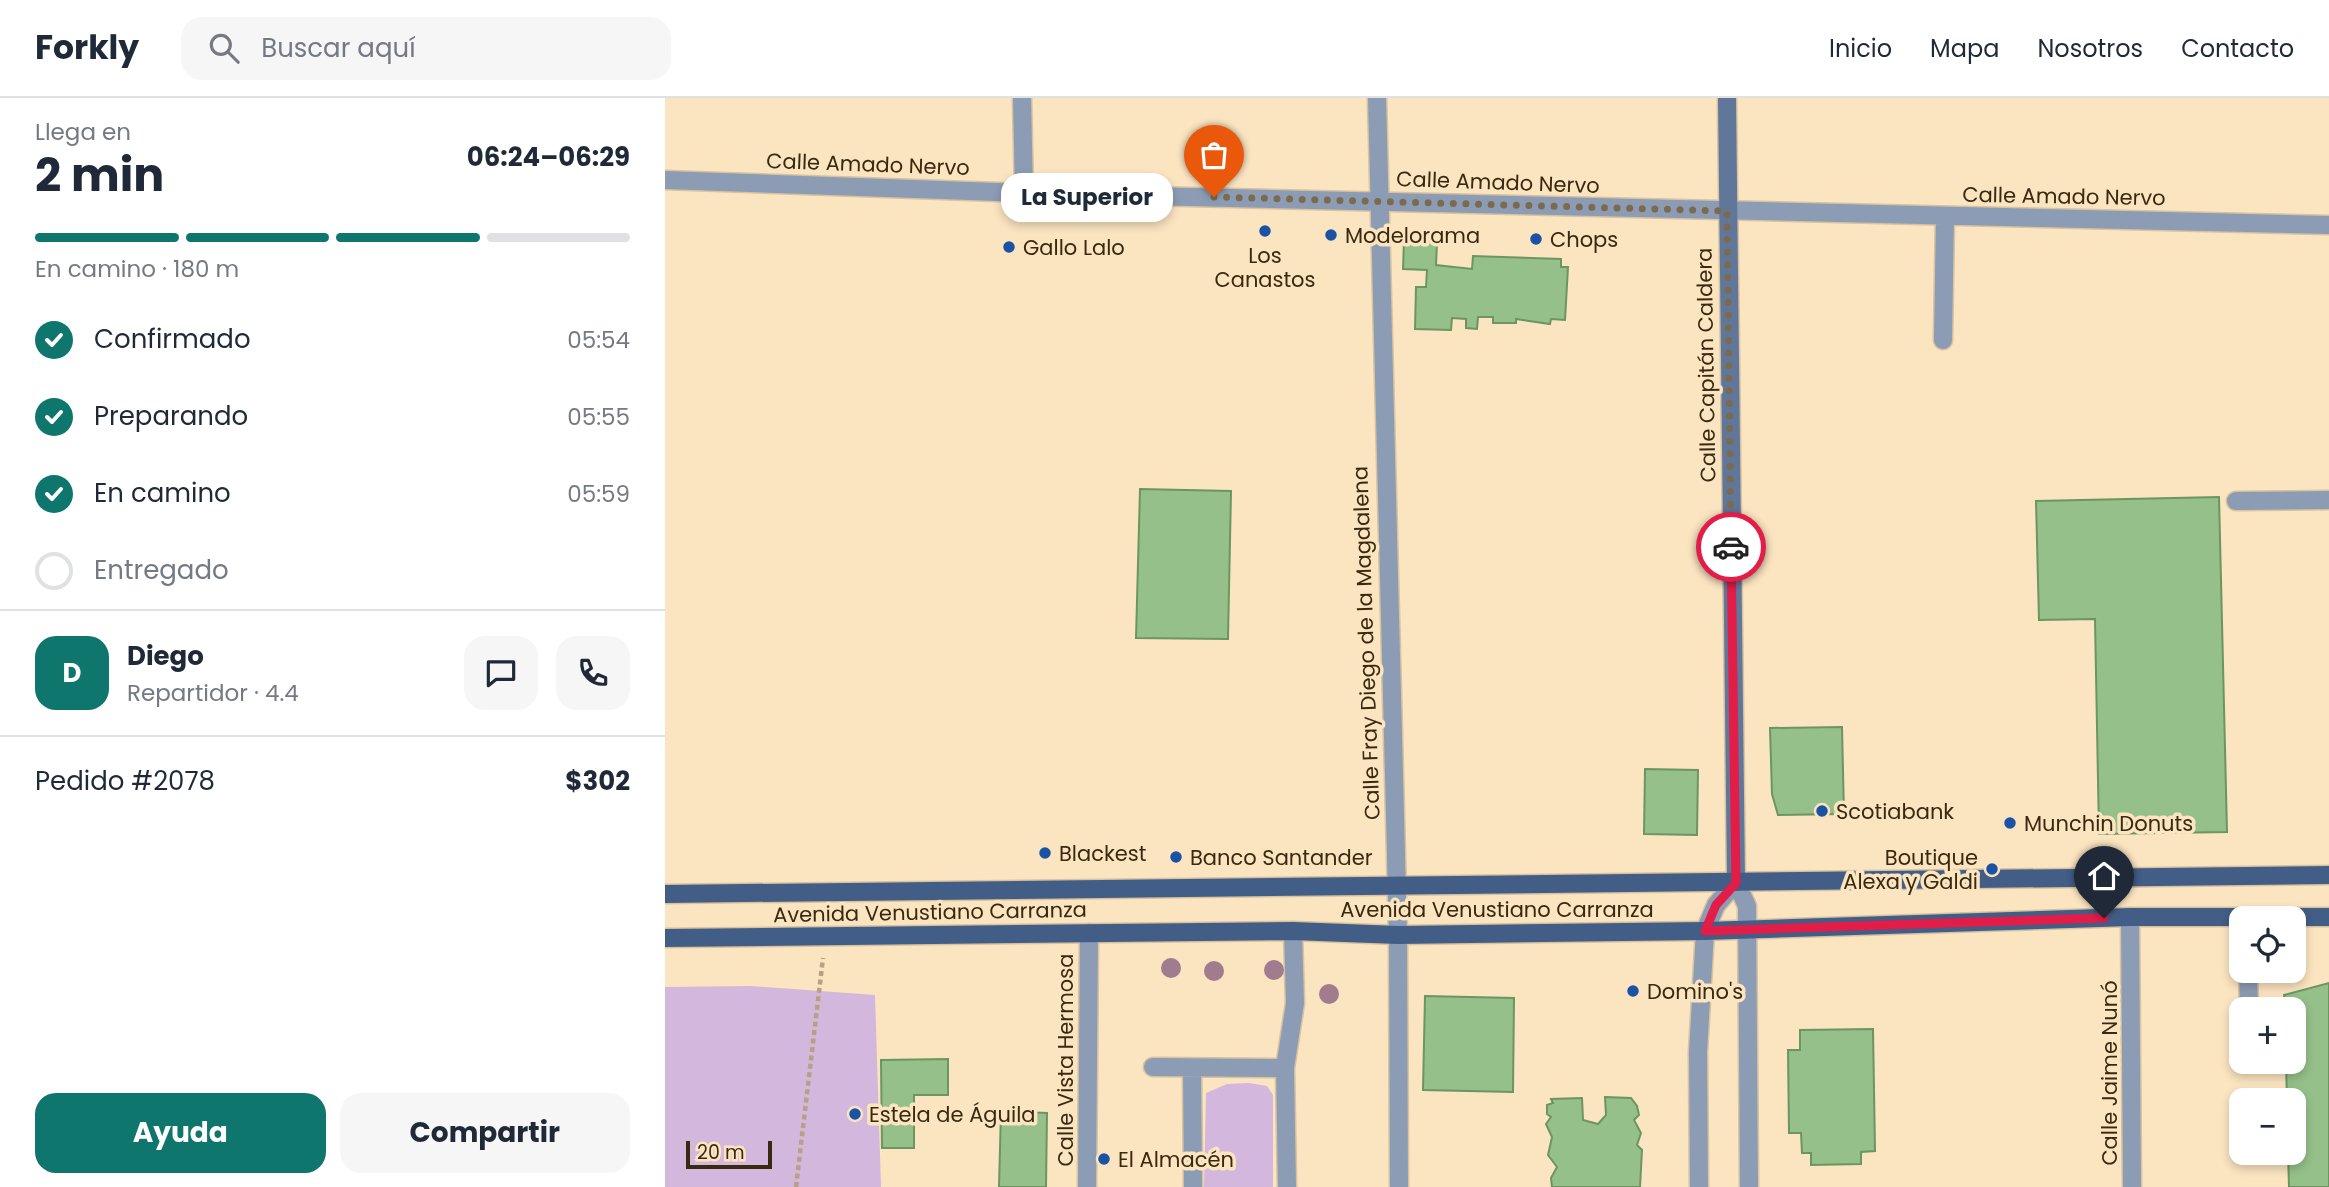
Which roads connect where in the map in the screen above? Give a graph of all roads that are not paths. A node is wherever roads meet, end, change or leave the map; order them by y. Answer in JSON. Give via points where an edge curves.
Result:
{"nodes":[{"id":1,"x":1022,"y":98,"type":"edge"},
{"id":2,"x":1377,"y":98,"type":"edge"},
{"id":3,"x":1727,"y":98,"type":"edge"},
{"id":4,"x":665,"y":180,"type":"edge"},
{"id":5,"x":1024,"y":193,"type":"junction"},
{"id":6,"x":1377,"y":201,"type":"junction"},
{"id":7,"x":1727,"y":211,"type":"junction"},
{"id":8,"x":1945,"y":216,"type":"junction"},
{"id":9,"x":2329,"y":225,"type":"edge"},
{"id":10,"x":1943,"y":340,"type":"dead end"},
{"id":11,"x":2236,"y":500,"type":"dead end"},
{"id":12,"x":2329,"y":500,"type":"edge"},
{"id":13,"x":2329,"y":875,"type":"edge"},
{"id":14,"x":1736,"y":883,"type":"junction"},
{"id":15,"x":1395,"y":888,"type":"junction"},
{"id":16,"x":665,"y":894,"type":"edge"},
{"id":17,"x":2130,"y":917,"type":"junction"},
{"id":18,"x":2306,"y":917,"type":"edge"},
{"id":19,"x":2329,"y":917,"type":"edge"},
{"id":20,"x":2229,"y":918,"type":"edge"},
{"id":21,"x":1747,"y":929,"type":"junction"},
{"id":22,"x":1293,"y":931,"type":"junction"},
{"id":23,"x":1705,"y":931,"type":"junction"},
{"id":24,"x":1089,"y":933,"type":"junction"},
{"id":25,"x":1398,"y":934,"type":"junction"},
{"id":26,"x":665,"y":938,"type":"edge"},
{"id":27,"x":1153,"y":1067,"type":"dead end"},
{"id":28,"x":1192,"y":1068,"type":"junction"},
{"id":29,"x":1285,"y":1069,"type":"junction"},
{"id":30,"x":1087,"y":1187,"type":"edge"},
{"id":31,"x":1193,"y":1187,"type":"edge"},
{"id":32,"x":1287,"y":1187,"type":"edge"},
{"id":33,"x":1399,"y":1187,"type":"edge"},
{"id":34,"x":1699,"y":1187,"type":"edge"},
{"id":35,"x":1749,"y":1187,"type":"edge"},
{"id":36,"x":2132,"y":1187,"type":"edge"}],
"edges":[{"from":1,"to":5,"type":"street"},
{"from":2,"to":6,"type":"street","name":"Calle Fray Diego de la Magdalena"},
{"from":3,"to":7,"type":"main road","name":"Calle Capitán Caldera"},
{"from":4,"to":5,"type":"street","name":"Calle Amado Nervo"},
{"from":5,"to":6,"type":"street","name":"Calle Amado Nervo"},
{"from":6,"to":7,"type":"street","name":"Calle Amado Nervo"},
{"from":6,"to":15,"type":"street","name":"Calle Fray Diego de la Magdalena"},
{"from":7,"to":8,"type":"street","name":"Calle Amado Nervo"},
{"from":7,"to":14,"type":"main road","name":"Calle Capitán Caldera"},
{"from":8,"to":9,"type":"street","name":"Calle Amado Nervo"},
{"from":8,"to":10,"type":"street"},
{"from":11,"to":12,"type":"street"},
{"from":13,"to":14,"type":"main road","name":"Avenida Venustiano Carranza"},
{"from":14,"to":15,"type":"main road","name":"Avenida Venustiano Carranza"},
{"from":14,"to":21,"type":"street","via":[[1747,906]]},
{"from":14,"to":23,"type":"street","via":[[1716,905]]},
{"from":15,"to":16,"type":"main road","name":"Avenida Venustiano Carranza"},
{"from":15,"to":25,"type":"street","name":"Calle Fray Diego de la Magdalena"},
{"from":17,"to":20,"type":"main road","name":"Avenida Venustiano Carranza"},
{"from":17,"to":21,"type":"main road","name":"Avenida Venustiano Carranza"},
{"from":17,"to":36,"type":"street","name":"Calle Jaime Nunó"},
{"from":18,"to":19,"type":"main road","name":"Avenida Venustiano Carranza"},
{"from":21,"to":23,"type":"main road","name":"Avenida Venustiano Carranza"},
{"from":21,"to":35,"type":"street"},
{"from":22,"to":24,"type":"main road","name":"Avenida Venustiano Carranza"},
{"from":22,"to":25,"type":"main road","name":"Avenida Venustiano Carranza"},
{"from":22,"to":29,"type":"street","via":[[1295,1003]]},
{"from":23,"to":25,"type":"main road","name":"Avenida Venustiano Carranza"},
{"from":23,"to":34,"type":"street","via":[[1698,1052]]},
{"from":24,"to":26,"type":"main road","name":"Avenida Venustiano Carranza"},
{"from":24,"to":30,"type":"street","name":"Calle Vista Hermosa"},
{"from":25,"to":33,"type":"street","name":"Calle Fray Diego de la Magdalena"},
{"from":27,"to":28,"type":"street"},
{"from":28,"to":29,"type":"street"},
{"from":28,"to":31,"type":"street"},
{"from":29,"to":32,"type":"street"}]}
